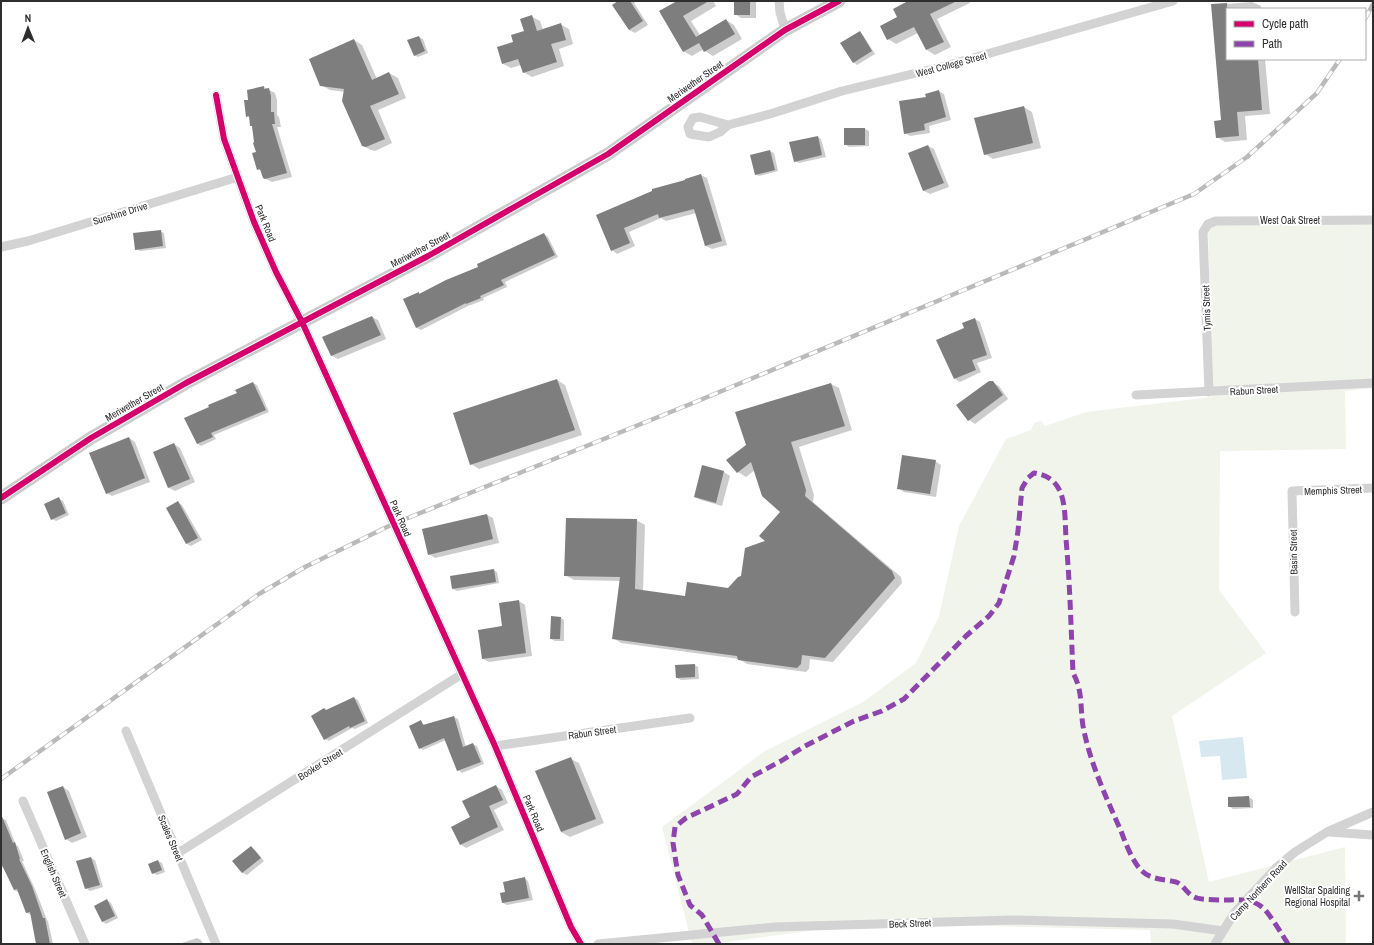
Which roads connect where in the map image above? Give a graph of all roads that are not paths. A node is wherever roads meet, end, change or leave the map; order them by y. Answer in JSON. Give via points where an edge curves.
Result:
{"nodes":[{"id":1,"x":779,"y":1,"type":"edge"},
{"id":2,"x":839,"y":1,"type":"edge"},
{"id":3,"x":1173,"y":1,"type":"edge"},
{"id":4,"x":785,"y":30,"type":"junction"},
{"id":5,"x":216,"y":95,"type":"dead end"},
{"id":6,"x":728,"y":125,"type":"dead end"},
{"id":7,"x":238,"y":177,"type":"junction"},
{"id":8,"x":1373,"y":220,"type":"edge"},
{"id":9,"x":1208,"y":224,"type":"joint"},
{"id":10,"x":1,"y":247,"type":"edge"},
{"id":11,"x":302,"y":322,"type":"junction"},
{"id":12,"x":1373,"y":383,"type":"edge"},
{"id":13,"x":1209,"y":392,"type":"junction"},
{"id":14,"x":1136,"y":395,"type":"dead end"},
{"id":15,"x":1373,"y":488,"type":"edge"},
{"id":16,"x":1292,"y":491,"type":"joint"},
{"id":17,"x":1,"y":498,"type":"edge"},
{"id":18,"x":1294,"y":612,"type":"dead end"},
{"id":19,"x":462,"y":674,"type":"junction"},
{"id":20,"x":690,"y":718,"type":"dead end"},
{"id":21,"x":126,"y":731,"type":"dead end"},
{"id":22,"x":495,"y":746,"type":"junction"},
{"id":23,"x":23,"y":801,"type":"dead end"},
{"id":24,"x":1373,"y":812,"type":"edge"},
{"id":25,"x":1327,"y":832,"type":"junction"},
{"id":26,"x":1373,"y":835,"type":"edge"},
{"id":27,"x":178,"y":853,"type":"junction"},
{"id":28,"x":1222,"y":931,"type":"junction"},
{"id":29,"x":85,"y":944,"type":"edge"},
{"id":30,"x":216,"y":944,"type":"edge"},
{"id":31,"x":581,"y":944,"type":"edge"},
{"id":32,"x":598,"y":944,"type":"edge"},
{"id":33,"x":1215,"y":944,"type":"edge"}],
"edges":[{"from":1,"to":4,"type":"street"},
{"from":2,"to":4,"type":"street","name":"Meriwether Street"},
{"from":3,"to":6,"type":"street","name":"West College Street","via":[[945,66],[842,91]]},
{"from":4,"to":11,"type":"street","name":"Meriwether Street","via":[[608,154],[428,256]]},
{"from":5,"to":7,"type":"street","name":"Park Road","via":[[224,139]]},
{"from":7,"to":10,"type":"street","name":"Sunshine Drive"},
{"from":7,"to":11,"type":"street","name":"Park Road","via":[[260,236]]},
{"from":8,"to":9,"type":"street","name":"West Oak Street","via":[[1216,221]]},
{"from":9,"to":13,"type":"street","name":"Tymis Street","via":[[1203,232]]},
{"from":11,"to":17,"type":"street","name":"Meriwether Street","via":[[186,383],[98,434]]},
{"from":11,"to":19,"type":"street","name":"Park Road"},
{"from":12,"to":13,"type":"street","name":"Rabun Street"},
{"from":13,"to":14,"type":"street","name":"Rabun Street"},
{"from":15,"to":16,"type":"street","name":"Memphis Street"},
{"from":16,"to":18,"type":"street","name":"Basin Street"},
{"from":19,"to":22,"type":"street","name":"Park Road"},
{"from":19,"to":27,"type":"street","name":"Booker Street"},
{"from":20,"to":22,"type":"street","name":"Rabun Street"},
{"from":21,"to":27,"type":"street","name":"Scales Street"},
{"from":22,"to":31,"type":"street","name":"Park Road","via":[[570,927]]},
{"from":23,"to":29,"type":"street","name":"English Street"},
{"from":24,"to":25,"type":"street","name":"Camp Northern Road"},
{"from":25,"to":26,"type":"street"},
{"from":25,"to":28,"type":"street","name":"Camp Northern Road","via":[[1295,852],[1276,868],[1235,912]]},
{"from":27,"to":30,"type":"street","name":"Scales Street"},
{"from":28,"to":32,"type":"street","name":"Beck Street","via":[[1173,924],[1012,920],[775,927]]},
{"from":28,"to":33,"type":"street","name":"Camp Northern Road"}]}
